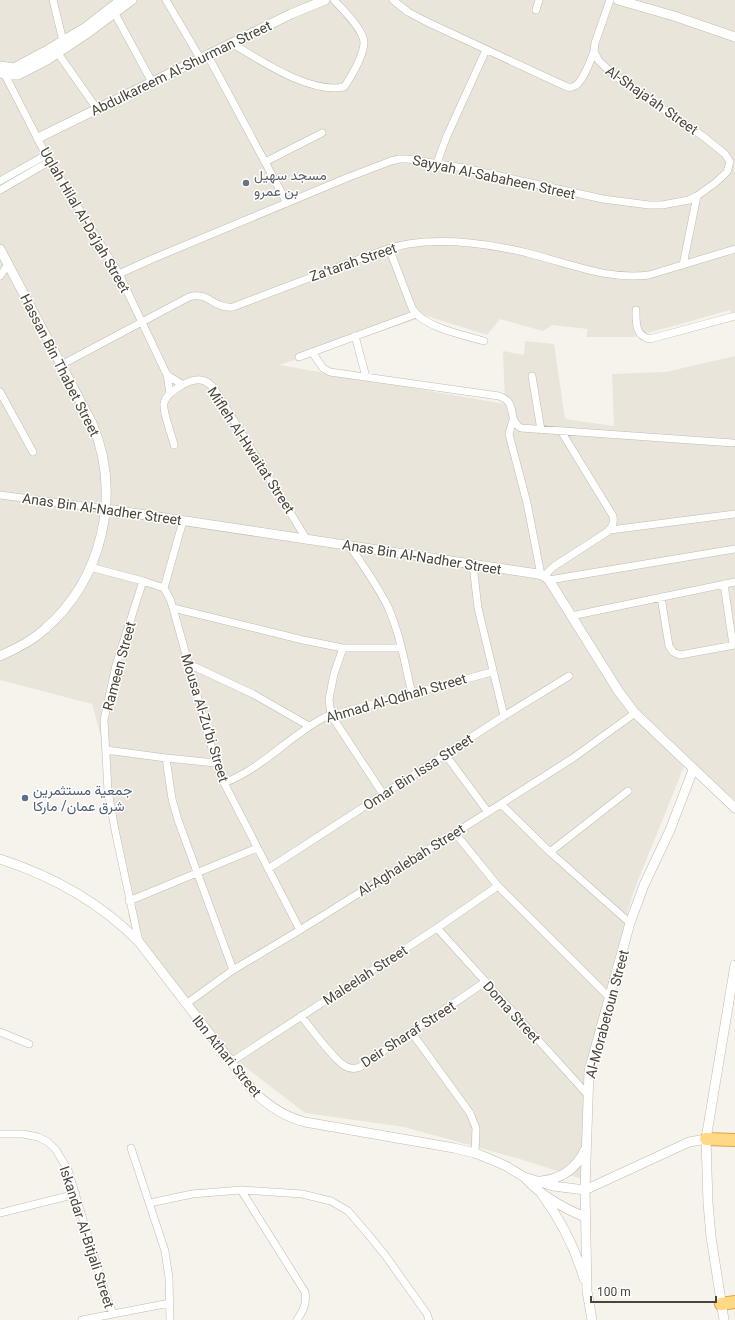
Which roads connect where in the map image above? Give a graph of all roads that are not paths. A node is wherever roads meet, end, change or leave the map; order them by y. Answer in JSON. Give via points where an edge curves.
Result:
{"nodes":[{"id":1,"x":52,"y":0,"type":"edge"},
{"id":2,"x":121,"y":0,"type":"edge"},
{"id":3,"x":132,"y":0,"type":"edge"},
{"id":4,"x":166,"y":0,"type":"edge"},
{"id":5,"x":325,"y":0,"type":"edge"},
{"id":6,"x":334,"y":0,"type":"edge"},
{"id":7,"x":393,"y":0,"type":"edge"},
{"id":8,"x":539,"y":0,"type":"edge"},
{"id":9,"x":610,"y":0,"type":"edge"},
{"id":10,"x":618,"y":0,"type":"edge"},
{"id":11,"x":536,"y":10,"type":"dead end"},
{"id":12,"x":113,"y":11,"type":"junction"},
{"id":13,"x":735,"y":37,"type":"edge"},
{"id":14,"x":63,"y":41,"type":"junction"},
{"id":15,"x":231,"y":43,"type":"junction"},
{"id":16,"x":56,"y":50,"type":"junction"},
{"id":17,"x":486,"y":50,"type":"junction"},
{"id":18,"x":594,"y":52,"type":"junction"},
{"id":19,"x":204,"y":56,"type":"junction"},
{"id":20,"x":1,"y":69,"type":"edge"},
{"id":21,"x":152,"y":82,"type":"junction"},
{"id":22,"x":97,"y":109,"type":"junction"},
{"id":23,"x":322,"y":133,"type":"dead end"},
{"id":24,"x":38,"y":138,"type":"junction"},
{"id":25,"x":48,"y":158,"type":"junction"},
{"id":26,"x":732,"y":161,"type":"edge"},
{"id":27,"x":265,"y":162,"type":"junction"},
{"id":28,"x":437,"y":163,"type":"junction"},
{"id":29,"x":0,"y":182,"type":"edge"},
{"id":30,"x":0,"y":190,"type":"edge"},
{"id":31,"x":697,"y":196,"type":"junction"},
{"id":32,"x":286,"y":203,"type":"junction"},
{"id":33,"x":389,"y":248,"type":"junction"},
{"id":34,"x":0,"y":249,"type":"edge"},
{"id":35,"x":735,"y":249,"type":"edge"},
{"id":36,"x":8,"y":264,"type":"junction"},
{"id":37,"x":683,"y":266,"type":"junction"},
{"id":38,"x":119,"y":274,"type":"junction"},
{"id":39,"x":0,"y":276,"type":"edge"},
{"id":40,"x":636,"y":310,"type":"dead end"},
{"id":41,"x":416,"y":314,"type":"junction"},
{"id":42,"x":735,"y":316,"type":"edge"},
{"id":43,"x":141,"y":322,"type":"junction"},
{"id":44,"x":355,"y":336,"type":"junction"},
{"id":45,"x":484,"y":341,"type":"dead end"},
{"id":46,"x":312,"y":352,"type":"junction"},
{"id":47,"x":299,"y":357,"type":"dead end"},
{"id":48,"x":61,"y":365,"type":"junction"},
{"id":49,"x":167,"y":375,"type":"junction"},
{"id":50,"x":532,"y":376,"type":"dead end"},
{"id":51,"x":366,"y":377,"type":"junction"},
{"id":52,"x":183,"y":385,"type":"junction"},
{"id":53,"x":0,"y":392,"type":"edge"},
{"id":54,"x":170,"y":392,"type":"junction"},
{"id":55,"x":2,"y":401,"type":"edge"},
{"id":56,"x":513,"y":420,"type":"junction"},
{"id":57,"x":541,"y":430,"type":"junction"},
{"id":58,"x":561,"y":431,"type":"junction"},
{"id":59,"x":733,"y":443,"type":"dead end"},
{"id":60,"x":174,"y":445,"type":"dead end"},
{"id":61,"x":33,"y":452,"type":"dead end"},
{"id":62,"x":0,"y":495,"type":"edge"},
{"id":63,"x":106,"y":509,"type":"junction"},
{"id":64,"x":735,"y":514,"type":"edge"},
{"id":65,"x":183,"y":521,"type":"junction"},
{"id":66,"x":610,"y":530,"type":"junction"},
{"id":67,"x":308,"y":540,"type":"junction"},
{"id":68,"x":350,"y":546,"type":"junction"},
{"id":69,"x":735,"y":549,"type":"edge"},
{"id":70,"x":473,"y":565,"type":"junction"},
{"id":71,"x":90,"y":567,"type":"junction"},
{"id":72,"x":545,"y":577,"type":"junction"},
{"id":73,"x":144,"y":581,"type":"junction"},
{"id":74,"x":735,"y":582,"type":"edge"},
{"id":75,"x":724,"y":584,"type":"junction"},
{"id":76,"x":164,"y":588,"type":"junction"},
{"id":77,"x":662,"y":597,"type":"junction"},
{"id":78,"x":173,"y":608,"type":"junction"},
{"id":79,"x":571,"y":616,"type":"junction"},
{"id":80,"x":734,"y":645,"type":"edge"},
{"id":81,"x":343,"y":648,"type":"junction"},
{"id":82,"x":401,"y":648,"type":"junction"},
{"id":83,"x":0,"y":656,"type":"edge"},
{"id":84,"x":189,"y":664,"type":"junction"},
{"id":85,"x":492,"y":672,"type":"junction"},
{"id":86,"x":569,"y":676,"type":"dead end"},
{"id":87,"x":412,"y":694,"type":"junction"},
{"id":88,"x":635,"y":713,"type":"junction"},
{"id":89,"x":331,"y":715,"type":"junction"},
{"id":90,"x":504,"y":716,"type":"junction"},
{"id":91,"x":309,"y":726,"type":"junction"},
{"id":92,"x":106,"y":750,"type":"junction"},
{"id":93,"x":446,"y":754,"type":"junction"},
{"id":94,"x":166,"y":758,"type":"junction"},
{"id":95,"x":216,"y":763,"type":"junction"},
{"id":96,"x":693,"y":770,"type":"junction"},
{"id":97,"x":224,"y":784,"type":"junction"},
{"id":98,"x":628,"y":791,"type":"dead end"},
{"id":99,"x":383,"y":794,"type":"junction"},
{"id":100,"x":733,"y":803,"type":"edge"},
{"id":101,"x":501,"y":804,"type":"junction"},
{"id":102,"x":488,"y":812,"type":"junction"},
{"id":103,"x":455,"y":833,"type":"junction"},
{"id":104,"x":257,"y":848,"type":"junction"},
{"id":105,"x":550,"y":852,"type":"junction"},
{"id":106,"x":0,"y":860,"type":"edge"},
{"id":107,"x":268,"y":869,"type":"junction"},
{"id":108,"x":197,"y":873,"type":"junction"},
{"id":109,"x":498,"y":886,"type":"junction"},
{"id":110,"x":129,"y":901,"type":"junction"},
{"id":111,"x":630,"y":923,"type":"junction"},
{"id":112,"x":437,"y":928,"type":"junction"},
{"id":113,"x":300,"y":930,"type":"junction"},
{"id":114,"x":139,"y":942,"type":"junction"},
{"id":115,"x":735,"y":965,"type":"edge"},
{"id":116,"x":233,"y":970,"type":"junction"},
{"id":117,"x":485,"y":982,"type":"junction"},
{"id":118,"x":610,"y":998,"type":"junction"},
{"id":119,"x":186,"y":1004,"type":"junction"},
{"id":120,"x":301,"y":1016,"type":"junction"},
{"id":121,"x":0,"y":1032,"type":"edge"},
{"id":122,"x":412,"y":1033,"type":"junction"},
{"id":123,"x":28,"y":1044,"type":"dead end"},
{"id":124,"x":231,"y":1062,"type":"junction"},
{"id":125,"x":588,"y":1095,"type":"junction"},
{"id":126,"x":0,"y":1134,"type":"edge"},
{"id":127,"x":706,"y":1139,"type":"junction"},
{"id":128,"x":735,"y":1140,"type":"edge"},
{"id":129,"x":586,"y":1147,"type":"junction"},
{"id":130,"x":131,"y":1148,"type":"dead end"},
{"id":131,"x":475,"y":1154,"type":"junction"},
{"id":132,"x":524,"y":1177,"type":"junction"},
{"id":133,"x":537,"y":1182,"type":"junction"},
{"id":134,"x":241,"y":1190,"type":"junction"},
{"id":135,"x":585,"y":1190,"type":"junction"},
{"id":136,"x":541,"y":1193,"type":"junction"},
{"id":137,"x":76,"y":1194,"type":"junction"},
{"id":138,"x":150,"y":1203,"type":"junction"},
{"id":139,"x":0,"y":1213,"type":"edge"},
{"id":140,"x":585,"y":1218,"type":"junction"},
{"id":141,"x":587,"y":1291,"type":"junction"},
{"id":142,"x":735,"y":1302,"type":"edge"},
{"id":143,"x":170,"y":1303,"type":"junction"},
{"id":144,"x":721,"y":1304,"type":"junction"},
{"id":145,"x":113,"y":1314,"type":"junction"},
{"id":146,"x":82,"y":1320,"type":"edge"},
{"id":147,"x":170,"y":1320,"type":"edge"},
{"id":148,"x":296,"y":1320,"type":"edge"},
{"id":149,"x":429,"y":1320,"type":"edge"},
{"id":150,"x":592,"y":1320,"type":"edge"},
{"id":151,"x":724,"y":1320,"type":"edge"}],
"edges":[{"from":1,"to":14,"type":"street"},
{"from":2,"to":12,"type":"street"},
{"from":3,"to":12,"type":"street"},
{"from":4,"to":19,"type":"street"},
{"from":5,"to":15,"type":"street","name":"Abdulkareem Al-Shurman Street"},
{"from":6,"to":15,"type":"street","via":[[359,29],[364,43],[363,52],[344,87],[321,87],[296,78]]},
{"from":7,"to":17,"type":"street","via":[[418,18]]},
{"from":8,"to":11,"type":"street"},
{"from":9,"to":18,"type":"street","name":"Al-Shaja’ah Street"},
{"from":10,"to":13,"type":"street"},
{"from":12,"to":14,"type":"street"},
{"from":12,"to":16,"type":"street"},
{"from":12,"to":21,"type":"street"},
{"from":14,"to":16,"type":"street"},
{"from":15,"to":19,"type":"street","name":"Abdulkareem Al-Shurman Street"},
{"from":16,"to":20,"type":"street","via":[[18,66]]},
{"from":16,"to":22,"type":"street"},
{"from":17,"to":18,"type":"street","via":[[571,88],[580,81]]},
{"from":17,"to":28,"type":"street"},
{"from":18,"to":26,"type":"street","name":"Al-Shaja’ah Street","via":[[614,76],[704,137]]},
{"from":19,"to":21,"type":"street","name":"Abdulkareem Al-Shurman Street"},
{"from":19,"to":27,"type":"street"},
{"from":20,"to":24,"type":"street","name":"Uqlah Hilal Al-Da’jah Street"},
{"from":21,"to":22,"type":"street","name":"Abdulkareem Al-Shurman Street"},
{"from":22,"to":24,"type":"street","name":"Abdulkareem Al-Shurman Street"},
{"from":23,"to":27,"type":"street"},
{"from":24,"to":25,"type":"street","name":"Uqlah Hilal Al-Da’jah Street"},
{"from":25,"to":29,"type":"street"},
{"from":25,"to":30,"type":"street"},
{"from":25,"to":38,"type":"street","name":"Uqlah Hilal Al-Da’jah Street"},
{"from":26,"to":31,"type":"street","name":"Sayyah Al-Sabaheen Street","via":[[727,172]]},
{"from":27,"to":32,"type":"street"},
{"from":28,"to":31,"type":"street","name":"Sayyah Al-Sabaheen Street","via":[[623,203],[662,205]]},
{"from":28,"to":32,"type":"street","name":"Sayyah Al-Sabaheen Street","via":[[399,159],[391,161]]},
{"from":31,"to":37,"type":"street"},
{"from":32,"to":38,"type":"street","name":"Sayyah Al-Sabaheen Street"},
{"from":33,"to":37,"type":"street","name":"Za’tarah Street","via":[[409,244],[473,243],[530,253],[619,276],[649,275]]},
{"from":33,"to":41,"type":"street"},
{"from":33,"to":43,"type":"street","name":"Za’tarah Street","via":[[233,307],[226,308],[205,296],[196,295]]},
{"from":34,"to":36,"type":"street","name":"Hassan Bin Thabet Street"},
{"from":35,"to":37,"type":"street","name":"Za’tarah Street"},
{"from":36,"to":39,"type":"street"},
{"from":36,"to":48,"type":"street","name":"Hassan Bin Thabet Street"},
{"from":38,"to":43,"type":"street","name":"Uqlah Hilal Al-Da’jah Street"},
{"from":40,"to":42,"type":"street","via":[[638,332],[650,339]]},
{"from":41,"to":44,"type":"street"},
{"from":41,"to":45,"type":"street","via":[[445,329]]},
{"from":43,"to":48,"type":"street","name":"Za’tarah Street"},
{"from":43,"to":49,"type":"street","name":"Uqlah Hilal Al-Da’jah Street"},
{"from":44,"to":46,"type":"street"},
{"from":44,"to":51,"type":"street"},
{"from":46,"to":47,"type":"street"},
{"from":46,"to":51,"type":"street","via":[[326,370]]},
{"from":48,"to":63,"type":"street","name":"Hassan Bin Thabet Street","via":[[97,436],[105,466]]},
{"from":49,"to":52,"type":"street"},
{"from":49,"to":54,"type":"street","name":"Uqlah Hilal Al-Da’jah Street"},
{"from":50,"to":57,"type":"street"},
{"from":51,"to":56,"type":"street","via":[[506,398],[511,405]]},
{"from":52,"to":54,"type":"street","name":"Mifleh Al-Hwaitat Street"},
{"from":52,"to":67,"type":"street","name":"Mifleh Al-Hwaitat Street","via":[[203,380],[214,388]]},
{"from":53,"to":55,"type":"street"},
{"from":54,"to":60,"type":"street","via":[[163,404]]},
{"from":55,"to":61,"type":"street"},
{"from":56,"to":57,"type":"street","via":[[520,428]]},
{"from":56,"to":72,"type":"street","via":[[509,434]]},
{"from":57,"to":58,"type":"street"},
{"from":58,"to":59,"type":"street"},
{"from":58,"to":66,"type":"street","via":[[613,516]]},
{"from":62,"to":63,"type":"street","name":"Anas Bin Al-Nadher Street"},
{"from":63,"to":65,"type":"street","name":"Anas Bin Al-Nadher Street"},
{"from":63,"to":71,"type":"street","name":"Hassan Bin Thabet Street","via":[[101,536]]},
{"from":64,"to":66,"type":"street"},
{"from":65,"to":67,"type":"street","name":"Anas Bin Al-Nadher Street"},
{"from":65,"to":76,"type":"street"},
{"from":66,"to":72,"type":"street","via":[[552,567]]},
{"from":67,"to":68,"type":"street","name":"Anas Bin Al-Nadher Street"},
{"from":68,"to":70,"type":"street","name":"Anas Bin Al-Nadher Street"},
{"from":68,"to":82,"type":"street","via":[[386,604]]},
{"from":69,"to":72,"type":"street"},
{"from":70,"to":72,"type":"street","name":"Anas Bin Al-Nadher Street"},
{"from":70,"to":85,"type":"street","via":[[476,599]]},
{"from":71,"to":73,"type":"street"},
{"from":71,"to":83,"type":"street","name":"Hassan Bin Thabet Street","via":[[71,602],[58,617],[24,644]]},
{"from":72,"to":79,"type":"street"},
{"from":73,"to":76,"type":"street"},
{"from":73,"to":92,"type":"street","name":"Rameen Street","via":[[108,697],[104,720]]},
{"from":74,"to":75,"type":"street"},
{"from":75,"to":77,"type":"street"},
{"from":75,"to":80,"type":"street"},
{"from":76,"to":78,"type":"street","name":"Mousa Al-Zu’bi Street"},
{"from":77,"to":79,"type":"street"},
{"from":77,"to":80,"type":"street","via":[[668,646],[673,652],[680,655]]},
{"from":78,"to":81,"type":"street"},
{"from":78,"to":84,"type":"street","name":"Mousa Al-Zu’bi Street"},
{"from":79,"to":88,"type":"street"},
{"from":81,"to":82,"type":"street"},
{"from":81,"to":89,"type":"street","via":[[329,699]]},
{"from":82,"to":87,"type":"street"},
{"from":84,"to":91,"type":"street","via":[[252,694]]},
{"from":84,"to":95,"type":"street","name":"Mousa Al-Zu’bi Street"},
{"from":85,"to":87,"type":"street","name":"Ahmad Al-Qdhah Street"},
{"from":85,"to":90,"type":"street"},
{"from":86,"to":90,"type":"street","name":"Omar Bin Issa Street"},
{"from":87,"to":89,"type":"street","name":"Ahmad Al-Qdhah Street"},
{"from":88,"to":96,"type":"street"},
{"from":88,"to":101,"type":"street","name":"Al-Aghalebah Street","via":[[573,758]]},
{"from":89,"to":91,"type":"street","name":"Ahmad Al-Qdhah Street"},
{"from":89,"to":99,"type":"street"},
{"from":90,"to":93,"type":"street","name":"Omar Bin Issa Street"},
{"from":91,"to":97,"type":"street","name":"Ahmad Al-Qdhah Street","via":[[257,766]]},
{"from":92,"to":94,"type":"street"},
{"from":92,"to":110,"type":"street","name":"Rameen Street","via":[[108,791]]},
{"from":93,"to":99,"type":"street","name":"Omar Bin Issa Street"},
{"from":93,"to":102,"type":"street"},
{"from":94,"to":95,"type":"street"},
{"from":94,"to":108,"type":"street","via":[[172,799]]},
{"from":95,"to":97,"type":"street","name":"Mousa Al-Zu’bi Street"},
{"from":96,"to":100,"type":"street"},
{"from":96,"to":111,"type":"street","name":"Al-Morabetoun Street"},
{"from":97,"to":104,"type":"street","name":"Mousa Al-Zu’bi Street"},
{"from":98,"to":105,"type":"street"},
{"from":99,"to":107,"type":"street","name":"Omar Bin Issa Street"},
{"from":101,"to":102,"type":"street","name":"Al-Aghalebah Street"},
{"from":101,"to":105,"type":"street"},
{"from":102,"to":103,"type":"street","name":"Al-Aghalebah Street"},
{"from":103,"to":109,"type":"street"},
{"from":103,"to":113,"type":"street","name":"Al-Aghalebah Street"},
{"from":104,"to":107,"type":"street","name":"Mousa Al-Zu’bi Street"},
{"from":104,"to":108,"type":"street"},
{"from":105,"to":111,"type":"street"},
{"from":106,"to":114,"type":"street","name":"Ibn Athari Street","via":[[49,878],[89,900],[116,920]]},
{"from":107,"to":113,"type":"street","name":"Mousa Al-Zu’bi Street"},
{"from":108,"to":110,"type":"street"},
{"from":108,"to":116,"type":"street"},
{"from":109,"to":112,"type":"street","name":"Maleelah Street"},
{"from":109,"to":118,"type":"street"},
{"from":110,"to":114,"type":"street","name":"Rameen Street"},
{"from":111,"to":118,"type":"street","name":"Al-Morabetoun Street"},
{"from":112,"to":117,"type":"street","name":"Doma Street"},
{"from":112,"to":120,"type":"street","name":"Maleelah Street"},
{"from":113,"to":116,"type":"street","name":"Al-Aghalebah Street"},
{"from":114,"to":119,"type":"street","name":"Ibn Athari Street"},
{"from":115,"to":127,"type":"street"},
{"from":116,"to":119,"type":"street","name":"Al-Aghalebah Street"},
{"from":117,"to":122,"type":"street","name":"Deir Sharaf Street"},
{"from":117,"to":125,"type":"street","name":"Doma Street"},
{"from":118,"to":125,"type":"street","name":"Al-Morabetoun Street","via":[[589,1071]]},
{"from":119,"to":124,"type":"street","name":"Ibn Athari Street"},
{"from":120,"to":122,"type":"street","name":"Deir Sharaf Street","via":[[339,1062],[350,1068],[360,1067]]},
{"from":120,"to":124,"type":"street","name":"Maleelah Street"},
{"from":121,"to":123,"type":"street"},
{"from":122,"to":131,"type":"street","via":[[470,1113],[476,1128]]},
{"from":124,"to":131,"type":"street","name":"Ibn Athari Street","via":[[260,1098],[277,1111],[292,1118]]},
{"from":125,"to":129,"type":"street","name":"Al-Morabetoun Street"},
{"from":126,"to":137,"type":"street","name":"Iskandar Al-Bitjali Street","via":[[23,1134],[48,1142],[68,1170]]},
{"from":127,"to":128,"type":"highway"},
{"from":127,"to":135,"type":"street","via":[[689,1142]]},
{"from":127,"to":144,"type":"street","via":[[710,1223]]},
{"from":129,"to":133,"type":"street","via":[[581,1158],[562,1176]]},
{"from":129,"to":135,"type":"street","name":"Al-Morabetoun Street"},
{"from":130,"to":138,"type":"street"},
{"from":131,"to":132,"type":"street","name":"Ibn Athari Street","via":[[506,1166]]},
{"from":132,"to":133,"type":"street","name":"Ibn Athari Street"},
{"from":132,"to":136,"type":"street","name":"Ibn Athari Street"},
{"from":133,"to":135,"type":"street","name":"Ibn Athari Street"},
{"from":134,"to":138,"type":"street","via":[[192,1194]]},
{"from":134,"to":148,"type":"street","via":[[305,1292],[305,1307]]},
{"from":134,"to":149,"type":"street","via":[[312,1196],[337,1204],[348,1211],[385,1255]]},
{"from":135,"to":140,"type":"street","name":"Al-Morabetoun Street"},
{"from":136,"to":140,"type":"street","name":"Ibn Athari Street"},
{"from":136,"to":141,"type":"street","via":[[554,1211],[574,1250]]},
{"from":137,"to":139,"type":"street"},
{"from":137,"to":145,"type":"street","name":"Iskandar Al-Bitjali Street"},
{"from":138,"to":143,"type":"street","via":[[165,1251]]},
{"from":140,"to":141,"type":"street","name":"Al-Morabetoun Street"},
{"from":141,"to":150,"type":"street","name":"Al-Morabetoun Street"},
{"from":142,"to":144,"type":"highway"},
{"from":143,"to":145,"type":"street"},
{"from":143,"to":147,"type":"street"},
{"from":144,"to":151,"type":"street"},
{"from":145,"to":146,"type":"street"}]}
